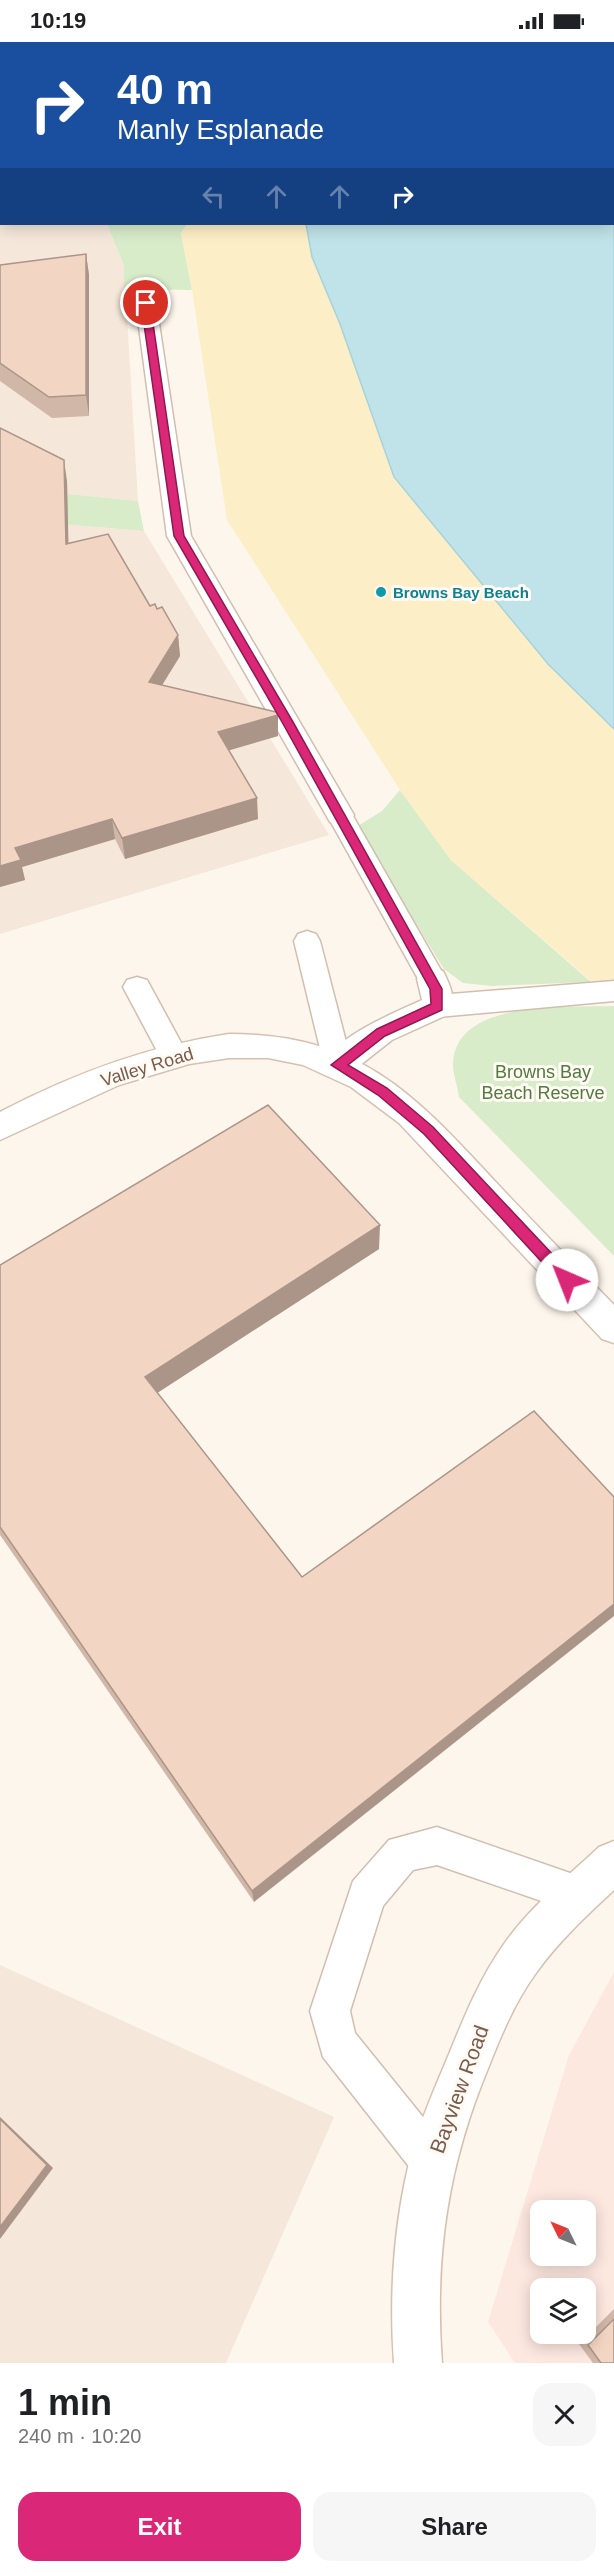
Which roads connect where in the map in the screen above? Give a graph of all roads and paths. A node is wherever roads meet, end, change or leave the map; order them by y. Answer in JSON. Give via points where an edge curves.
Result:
{"nodes":[{"id":1,"x":144,"y":290,"type":"dead end"},
{"id":2,"x":340,"y":815,"type":"joint"},
{"id":3,"x":307,"y":941,"type":"dead end"},
{"id":4,"x":137,"y":987,"type":"dead end"},
{"id":5,"x":614,"y":991,"type":"edge"},
{"id":6,"x":435,"y":993,"type":"junction"},
{"id":7,"x":174,"y":1056,"type":"junction"},
{"id":8,"x":338,"y":1065,"type":"junction"},
{"id":9,"x":0,"y":1127,"type":"edge"},
{"id":10,"x":614,"y":1328,"type":"edge"},
{"id":11,"x":614,"y":1862,"type":"edge"},
{"id":12,"x":579,"y":1894,"type":"junction"},
{"id":13,"x":433,"y":2163,"type":"junction"},
{"id":14,"x":418,"y":2363,"type":"edge"}],
"edges":[{"from":1,"to":2,"type":"street","via":[[179,536]]},
{"from":2,"to":6,"type":"lane"},
{"from":3,"to":8,"type":"lane"},
{"from":4,"to":7,"type":"lane"},
{"from":5,"to":6,"type":"lane"},
{"from":6,"to":8,"type":"street"},
{"from":7,"to":8,"type":"street","name":"Valley Road","via":[[226,1048],[273,1048],[308,1053]]},
{"from":7,"to":9,"type":"street","name":"Valley Road","via":[[88,1085]]},
{"from":8,"to":10,"type":"street","name":"Valley Road","via":[[383,1091],[429,1131]]},
{"from":11,"to":12,"type":"street","name":"Bayview Road"},
{"from":12,"to":13,"type":"street","name":"Bayview Road","via":[[538,1935],[497,1995],[450,2107]]},
{"from":12,"to":13,"type":"lane","via":[[437,1846],[402,1852],[367,1895],[330,2011],[337,2043]]},
{"from":13,"to":14,"type":"street","name":"Bayview Road","via":[[418,2283]]}]}
